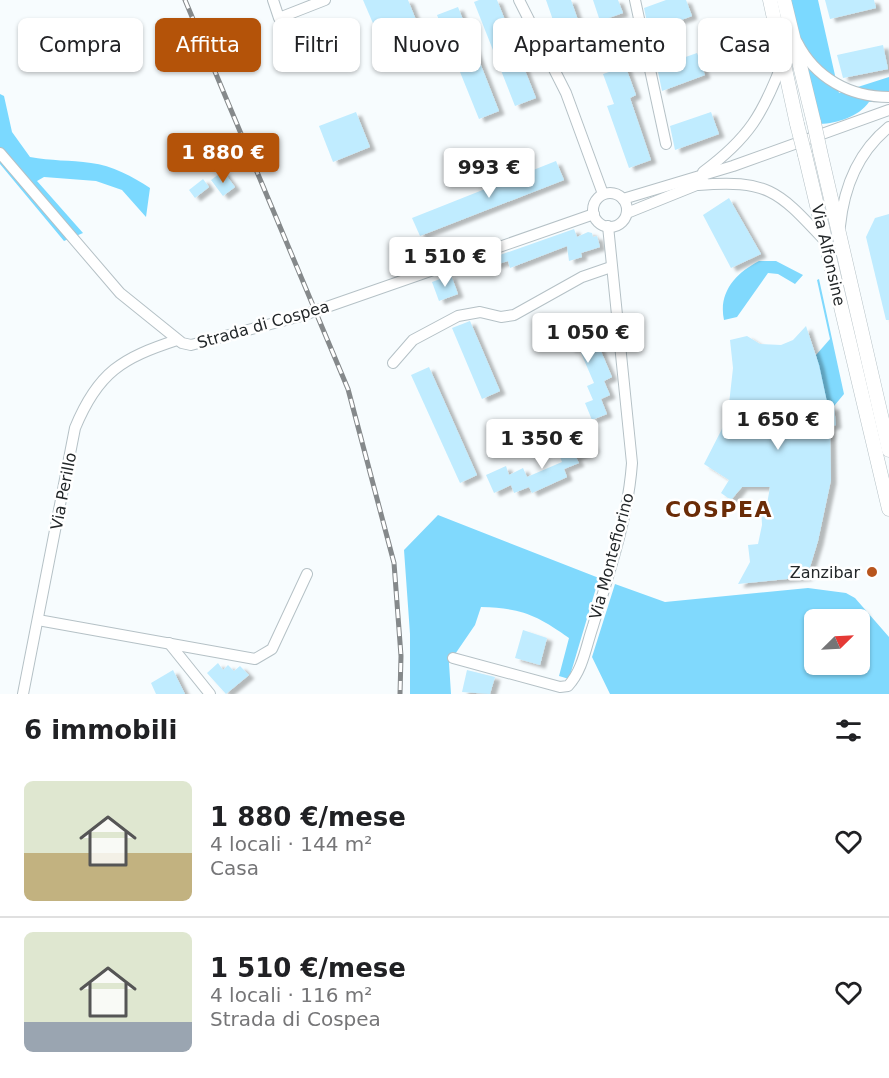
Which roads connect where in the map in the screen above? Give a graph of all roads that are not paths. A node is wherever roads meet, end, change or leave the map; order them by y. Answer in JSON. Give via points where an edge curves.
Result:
{"nodes":[{"id":1,"x":273,"y":0,"type":"edge"},
{"id":2,"x":325,"y":0,"type":"edge"},
{"id":3,"x":519,"y":0,"type":"edge"},
{"id":4,"x":635,"y":0,"type":"edge"},
{"id":5,"x":770,"y":0,"type":"edge"},
{"id":6,"x":784,"y":0,"type":"edge"},
{"id":7,"x":774,"y":18,"type":"edge"},
{"id":8,"x":788,"y":18,"type":"edge"},
{"id":9,"x":792,"y":31,"type":"edge"},
{"id":10,"x":792,"y":33,"type":"edge"},
{"id":11,"x":779,"y":72,"type":"edge"},
{"id":12,"x":785,"y":72,"type":"edge"},
{"id":13,"x":889,"y":97,"type":"edge"},
{"id":14,"x":889,"y":112,"type":"edge"},
{"id":15,"x":889,"y":127,"type":"edge"},
{"id":16,"x":666,"y":144,"type":"dead end"},
{"id":17,"x":0,"y":153,"type":"edge"},
{"id":18,"x":697,"y":181,"type":"junction"},
{"id":19,"x":603,"y":194,"type":"junction"},
{"id":20,"x":623,"y":199,"type":"junction"},
{"id":21,"x":627,"y":213,"type":"junction"},
{"id":22,"x":594,"y":214,"type":"junction"},
{"id":23,"x":608,"y":226,"type":"junction"},
{"id":24,"x":839,"y":233,"type":"junction"},
{"id":25,"x":826,"y":242,"type":"junction"},
{"id":26,"x":611,"y":267,"type":"junction"},
{"id":27,"x":177,"y":340,"type":"junction"},
{"id":28,"x":393,"y":363,"type":"dead end"},
{"id":29,"x":889,"y":450,"type":"edge"},
{"id":30,"x":889,"y":509,"type":"edge"},
{"id":31,"x":307,"y":574,"type":"dead end"},
{"id":32,"x":38,"y":620,"type":"junction"},
{"id":33,"x":170,"y":643,"type":"junction"},
{"id":34,"x":453,"y":658,"type":"dead end"},
{"id":35,"x":23,"y":694,"type":"edge"},
{"id":36,"x":210,"y":694,"type":"edge"}],
"edges":[{"from":1,"to":2,"type":"street","via":[[279,18]]},
{"from":3,"to":19,"type":"street","via":[[566,93]]},
{"from":4,"to":16,"type":"street"},
{"from":5,"to":7,"type":"main road","name":"Via Alfonsine"},
{"from":6,"to":8,"type":"main road","name":"Via Alfonsine"},
{"from":9,"to":13,"type":"street","via":[[816,70],[831,82],[857,94]]},
{"from":10,"to":24,"type":"main road","name":"Via Alfonsine","bridge":true},
{"from":11,"to":18,"type":"street","via":[[751,129]]},
{"from":12,"to":25,"type":"main road","name":"Via Alfonsine","bridge":true},
{"from":14,"to":18,"type":"street"},
{"from":15,"to":24,"type":"street","via":[[874,139],[855,167],[842,205]]},
{"from":17,"to":27,"type":"street","name":"Strada di Cospea","via":[[120,293]]},
{"from":18,"to":20,"type":"street"},
{"from":18,"to":21,"type":"street"},
{"from":18,"to":25,"type":"street","via":[[733,182],[782,196]]},
{"from":19,"to":20,"type":"street","via":[[616,194]]},
{"from":19,"to":22,"type":"street","via":[[596,200]]},
{"from":20,"to":21,"type":"street"},
{"from":21,"to":23,"type":"street","via":[[618,225]]},
{"from":22,"to":23,"type":"street"},
{"from":22,"to":27,"type":"street","name":"Strada di Cospea","via":[[301,316],[191,345]]},
{"from":23,"to":26,"type":"street","name":"Via Montefiorino"},
{"from":24,"to":29,"type":"main road","name":"Via Alfonsine"},
{"from":25,"to":30,"type":"main road","name":"Via Alfonsine"},
{"from":26,"to":28,"type":"street","via":[[582,277],[514,315],[501,317],[480,312],[458,316],[413,340]]},
{"from":26,"to":34,"type":"street","name":"Via Montefiorino","via":[[631,446],[630,487],[610,571],[580,666],[568,686],[560,687]]},
{"from":27,"to":32,"type":"street","name":"Via Perillo","via":[[137,353],[113,369],[83,408],[75,428]]},
{"from":31,"to":33,"type":"street","via":[[273,649],[255,659]]},
{"from":32,"to":33,"type":"street"},
{"from":32,"to":35,"type":"street","name":"Via Perillo"},
{"from":33,"to":36,"type":"street"}]}
